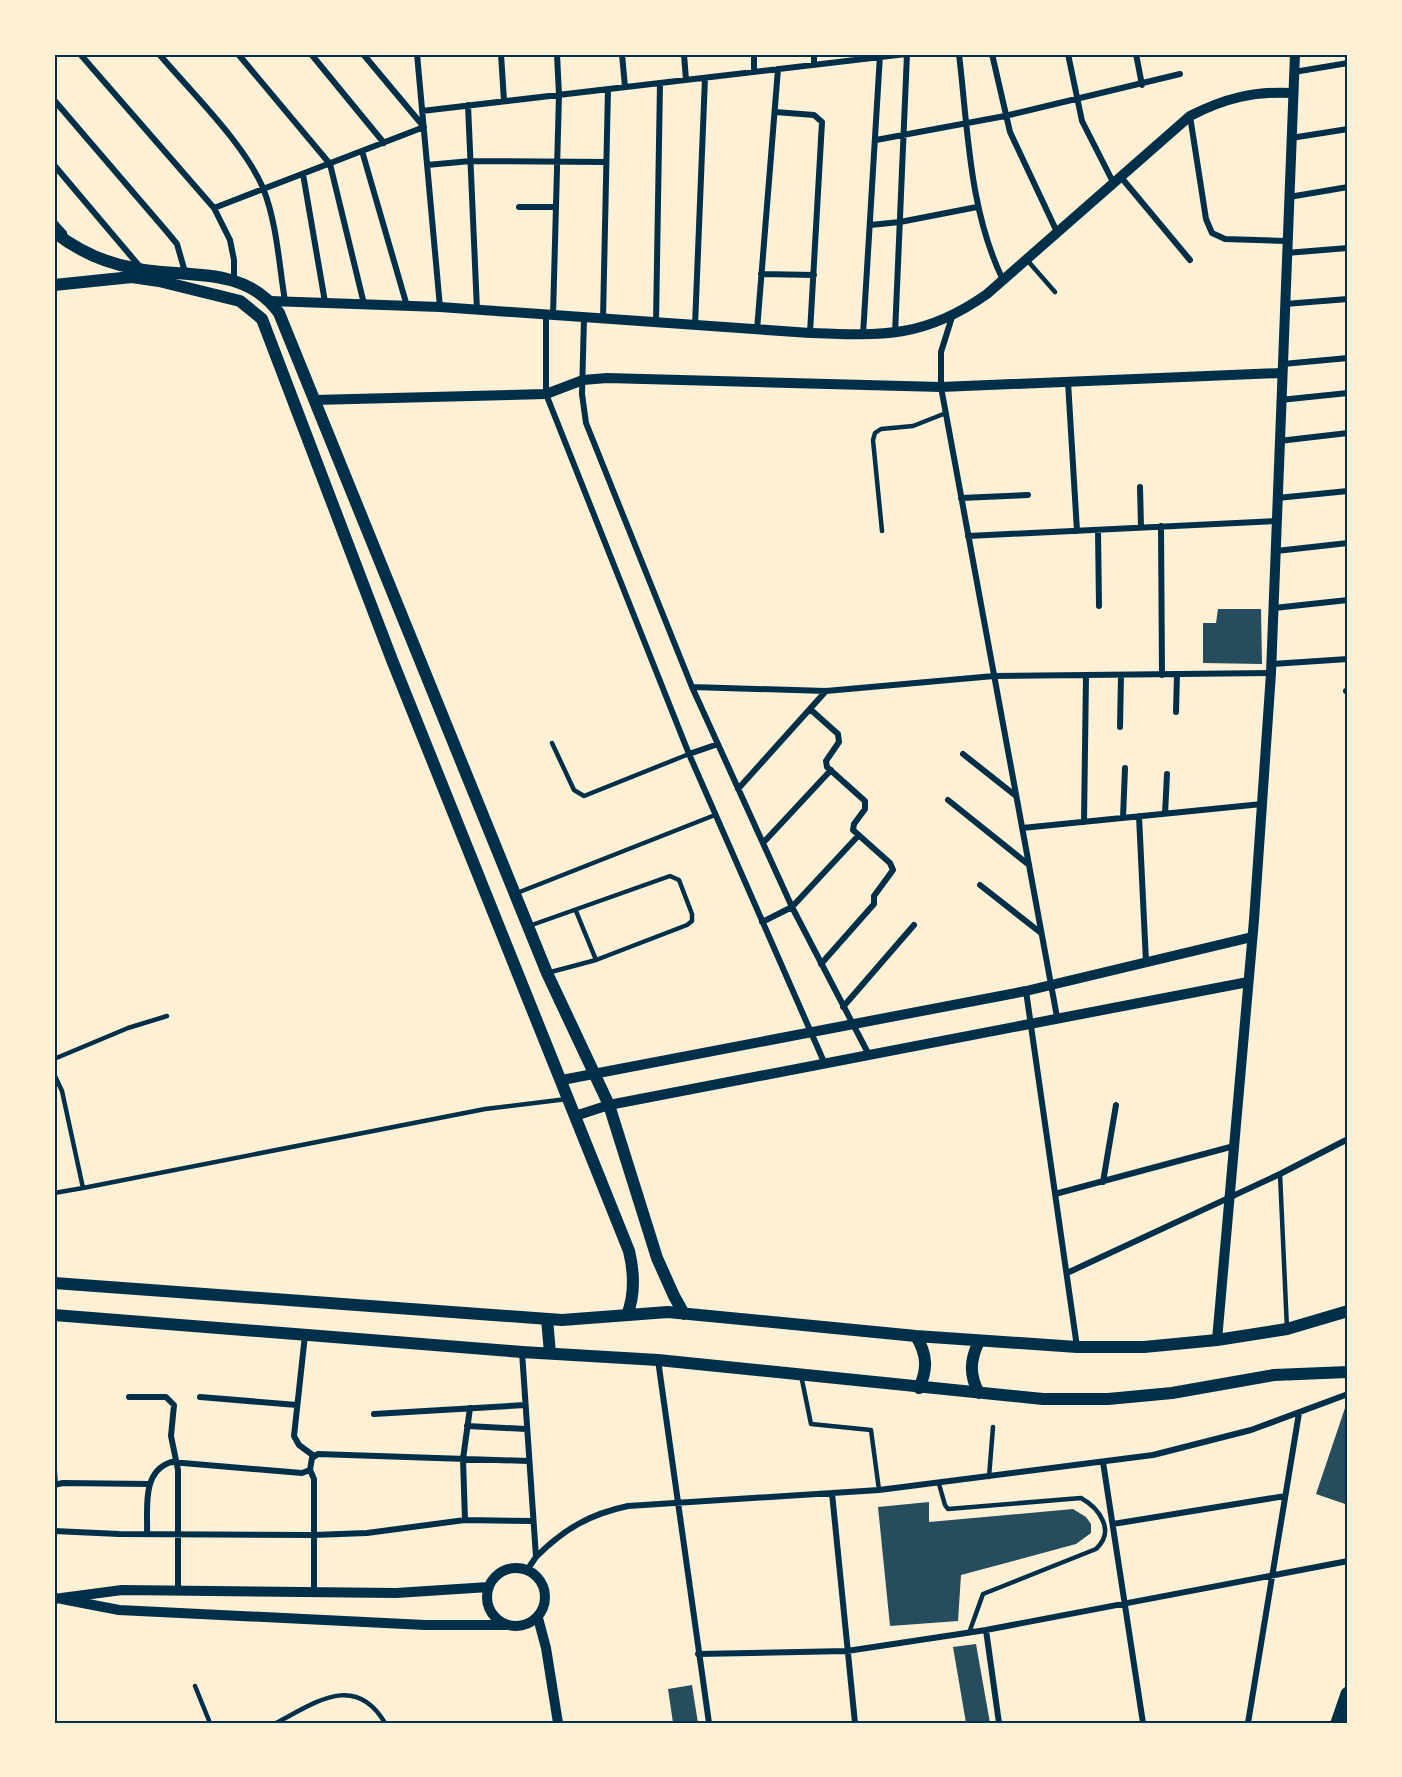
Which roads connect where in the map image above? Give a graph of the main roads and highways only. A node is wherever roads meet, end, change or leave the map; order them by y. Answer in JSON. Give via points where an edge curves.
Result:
{"nodes":[{"id":1,"x":54,"y":232,"type":"edge"},
{"id":2,"x":54,"y":285,"type":"edge"},
{"id":3,"x":344,"y":477,"type":"junction"},
{"id":4,"x":323,"y":483,"type":"junction"},
{"id":5,"x":376,"y":558,"type":"junction"},
{"id":6,"x":356,"y":566,"type":"junction"},
{"id":7,"x":54,"y":1282,"type":"edge"},
{"id":8,"x":1348,"y":1311,"type":"edge"},
{"id":9,"x":684,"y":1314,"type":"junction"},
{"id":10,"x":54,"y":1315,"type":"edge"},
{"id":11,"x":627,"y":1316,"type":"junction"},
{"id":12,"x":547,"y":1319,"type":"junction"},
{"id":13,"x":916,"y":1336,"type":"junction"},
{"id":14,"x":980,"y":1341,"type":"junction"},
{"id":15,"x":550,"y":1353,"type":"junction"},
{"id":16,"x":1348,"y":1372,"type":"edge"},
{"id":17,"x":919,"y":1388,"type":"junction"},
{"id":18,"x":979,"y":1394,"type":"junction"},
{"id":19,"x":1348,"y":1694,"type":"edge"},
{"id":20,"x":1338,"y":1723,"type":"edge"}],
"edges":[{"from":1,"to":3,"type":"main road","via":[[99,258],[143,270],[234,280],[260,292],[284,326]]},
{"from":2,"to":4,"type":"main road","via":[[132,277],[240,301],[252,309],[268,332]]},
{"from":3,"to":4,"type":"main road"},
{"from":3,"to":5,"type":"main road"},
{"from":4,"to":6,"type":"main road"},
{"from":5,"to":6,"type":"main road"},
{"from":5,"to":9,"type":"main road","via":[[547,973],[609,1105],[657,1257]]},
{"from":6,"to":11,"type":"main road","via":[[629,1251],[633,1301]]},
{"from":7,"to":12,"type":"main road"},
{"from":8,"to":14,"type":"main road","via":[[1287,1329],[1143,1347]]},
{"from":9,"to":11,"type":"main road","via":[[652,1312]]},
{"from":9,"to":13,"type":"main road"},
{"from":10,"to":15,"type":"main road"},
{"from":11,"to":12,"type":"main road"},
{"from":12,"to":15,"type":"main road"},
{"from":13,"to":14,"type":"main road"},
{"from":13,"to":17,"type":"main road","via":[[926,1361]]},
{"from":14,"to":18,"type":"main road","via":[[971,1368]]},
{"from":15,"to":17,"type":"main road","via":[[658,1360]]},
{"from":16,"to":18,"type":"main road","via":[[1274,1375],[1172,1393],[1108,1399]]},
{"from":17,"to":18,"type":"main road"},
{"from":19,"to":20,"type":"main road"}]}
